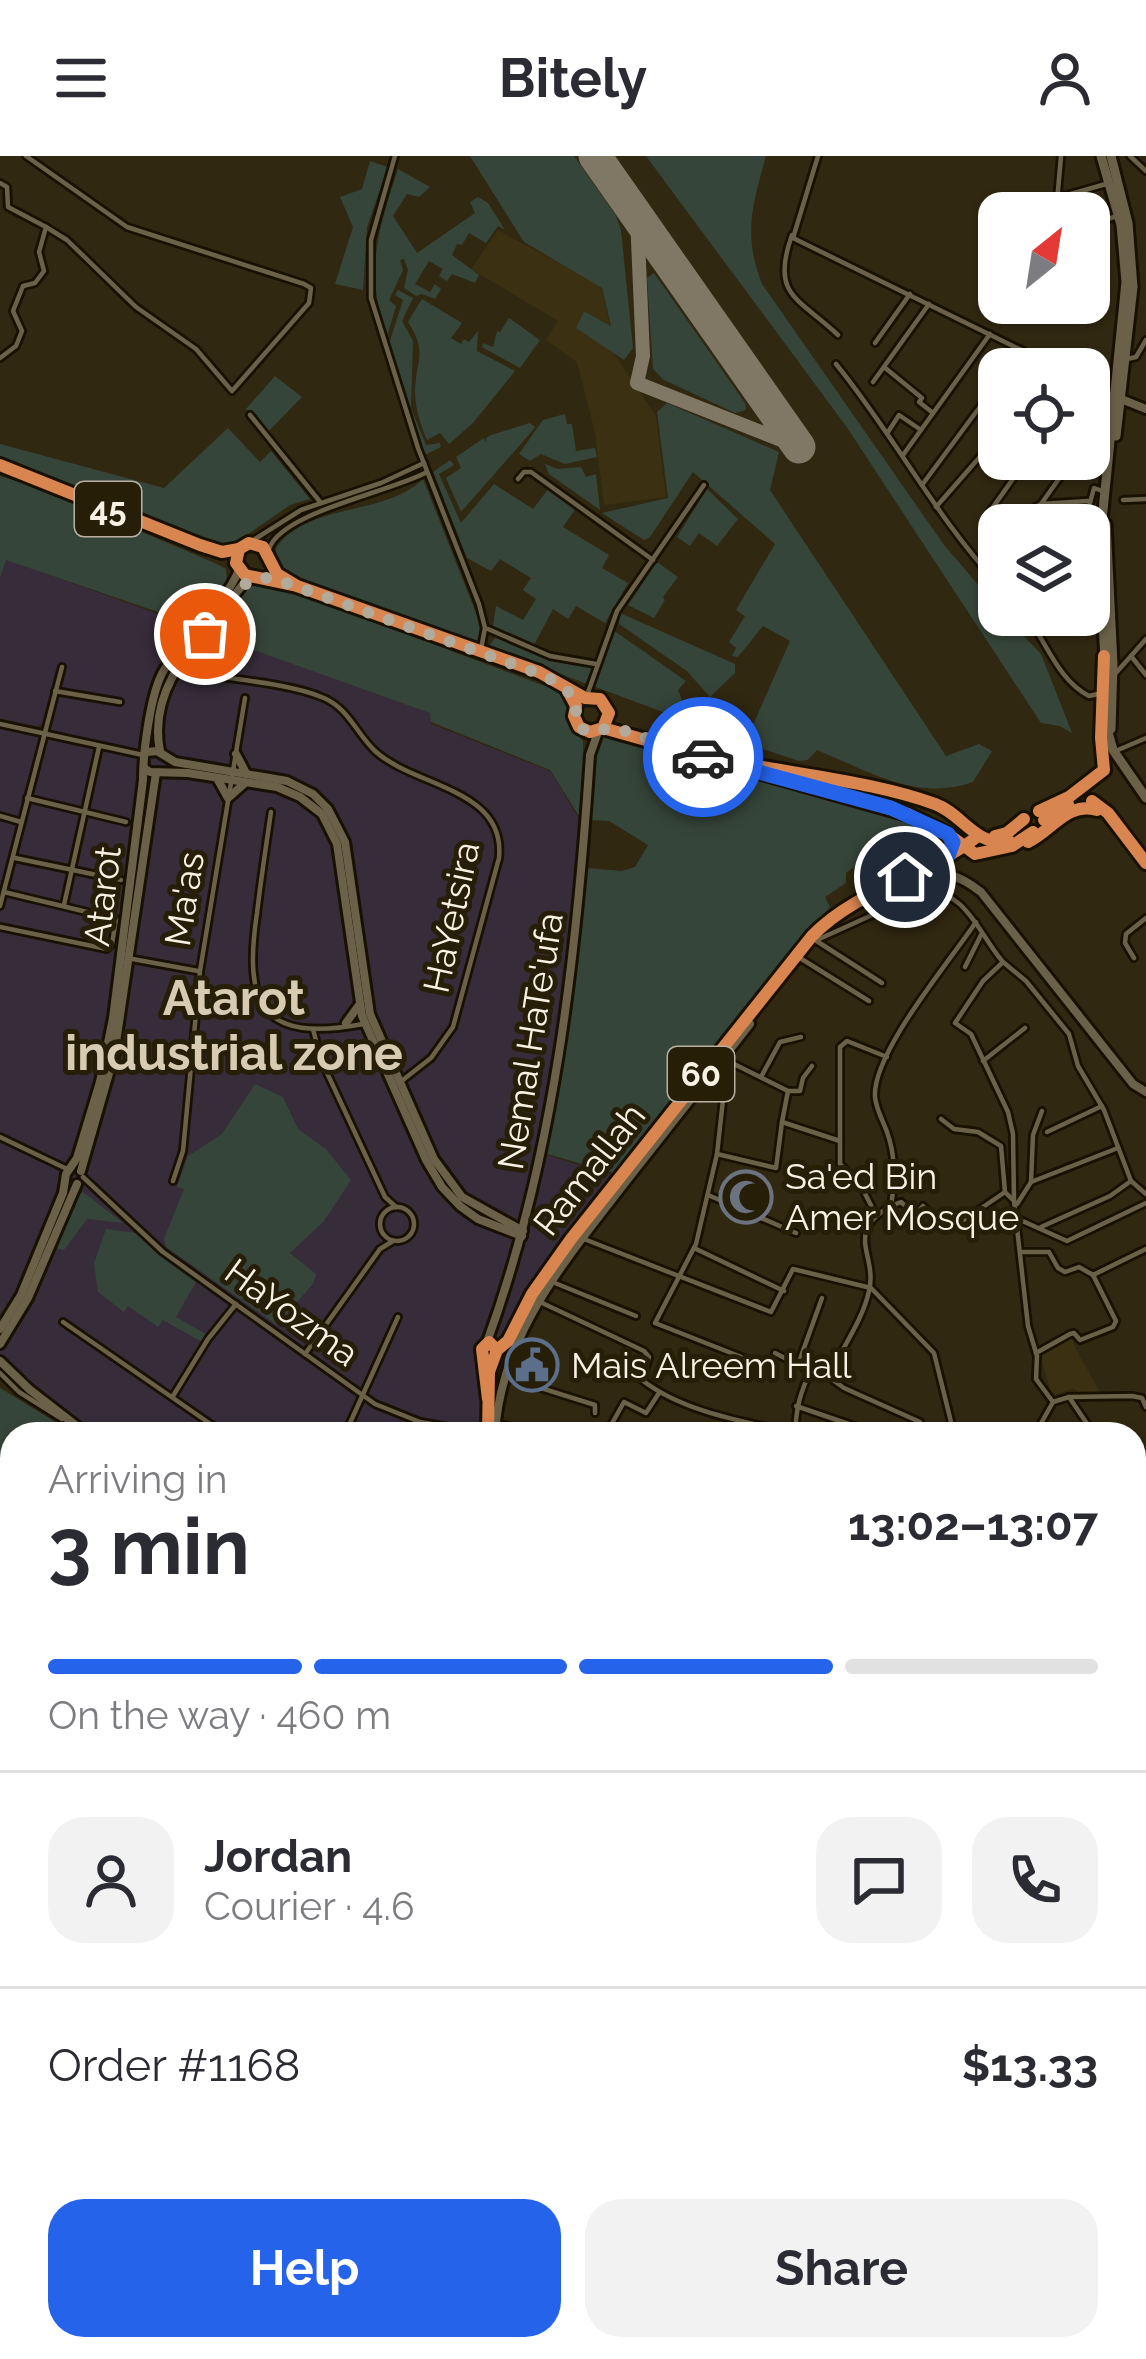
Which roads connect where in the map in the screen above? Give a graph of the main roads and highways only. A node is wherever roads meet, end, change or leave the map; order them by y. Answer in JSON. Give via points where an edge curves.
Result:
{"nodes":[{"id":1,"x":1101,"y":156,"type":"edge"},
{"id":2,"x":1111,"y":156,"type":"edge"},
{"id":3,"x":1118,"y":398,"type":"junction"},
{"id":4,"x":0,"y":466,"type":"edge"},
{"id":5,"x":200,"y":545,"type":"junction"},
{"id":6,"x":244,"y":546,"type":"junction"},
{"id":7,"x":270,"y":558,"type":"junction"},
{"id":8,"x":238,"y":568,"type":"junction"},
{"id":9,"x":256,"y":576,"type":"junction"},
{"id":10,"x":297,"y":586,"type":"junction"},
{"id":11,"x":1109,"y":665,"type":"junction"},
{"id":12,"x":567,"y":689,"type":"junction"},
{"id":13,"x":588,"y":693,"type":"junction"},
{"id":14,"x":604,"y":724,"type":"junction"},
{"id":15,"x":737,"y":765,"type":"junction"},
{"id":16,"x":1146,"y":794,"type":"edge"},
{"id":17,"x":1097,"y":809,"type":"junction"},
{"id":18,"x":1042,"y":817,"type":"junction"},
{"id":19,"x":1030,"y":829,"type":"junction"},
{"id":20,"x":972,"y":831,"type":"junction"},
{"id":21,"x":948,"y":834,"type":"junction"},
{"id":22,"x":963,"y":848,"type":"junction"},
{"id":23,"x":948,"y":856,"type":"junction"},
{"id":24,"x":934,"y":863,"type":"junction"},
{"id":25,"x":1146,"y":868,"type":"edge"},
{"id":26,"x":512,"y":1332,"type":"junction"},
{"id":27,"x":488,"y":1399,"type":"junction"},
{"id":28,"x":490,"y":1422,"type":"edge"}],
"edges":[{"from":1,"to":3,"type":"main road","via":[[1126,282]]},
{"from":2,"to":3,"type":"main road","via":[[1132,253]]},
{"from":3,"to":11,"type":"main road","via":[[1106,525]]},
{"from":3,"to":11,"type":"main road","via":[[1099,550]]},
{"from":4,"to":5,"type":"highway","number":"45"},
{"from":5,"to":6,"type":"highway","number":"45","via":[[222,552]]},
{"from":5,"to":8,"type":"highway","number":"45"},
{"from":6,"to":7,"type":"highway","number":"45","via":[[259,544]]},
{"from":6,"to":8,"type":"highway"},
{"from":7,"to":9,"type":"highway"},
{"from":7,"to":10,"type":"highway","number":"45","via":[[277,574]]},
{"from":8,"to":9,"type":"highway","number":"45"},
{"from":9,"to":10,"type":"highway","number":"45"},
{"from":10,"to":12,"type":"highway","number":"45"},
{"from":11,"to":16,"type":"main road","via":[[1111,729]]},
{"from":11,"to":16,"type":"main road","via":[[1108,737]]},
{"from":11,"to":18,"type":"highway","via":[[1104,770]]},
{"from":12,"to":13,"type":"highway"},
{"from":12,"to":13,"type":"highway"},
{"from":13,"to":14,"type":"highway","via":[[606,705]]},
{"from":13,"to":14,"type":"highway","via":[[574,718],[581,729]]},
{"from":14,"to":15,"type":"highway"},
{"from":15,"to":20,"type":"highway","via":[[934,803]]},
{"from":15,"to":21,"type":"highway","via":[[891,808]]},
{"from":17,"to":18,"type":"highway","via":[[1079,804]]},
{"from":17,"to":19,"type":"highway","number":"60","via":[[1084,806]]},
{"from":17,"to":25,"type":"highway"},
{"from":18,"to":25,"type":"highway","via":[[1088,800],[1102,807]]},
{"from":19,"to":20,"type":"highway"},
{"from":19,"to":20,"type":"highway","number":"60","via":[[1001,843]]},
{"from":19,"to":22,"type":"highway","number":"60","via":[[1012,846],[983,854]]},
{"from":19,"to":24,"type":"highway","name":"Ramallah","number":"60","via":[[988,856]]},
{"from":20,"to":22,"type":"highway","number":"60"},
{"from":21,"to":22,"type":"highway"},
{"from":21,"to":23,"type":"highway"},
{"from":22,"to":23,"type":"highway","name":"Ramallah","number":"60"},
{"from":23,"to":24,"type":"highway","name":"Ramallah","number":"60"},
{"from":24,"to":26,"type":"highway","name":"Ramallah","number":"60","via":[[850,904],[804,944],[571,1239]]},
{"from":26,"to":27,"type":"highway","number":"60"},
{"from":26,"to":27,"type":"highway","name":"Ramallah","number":"60","via":[[492,1346]]},
{"from":27,"to":28,"type":"highway","number":"60"}]}
